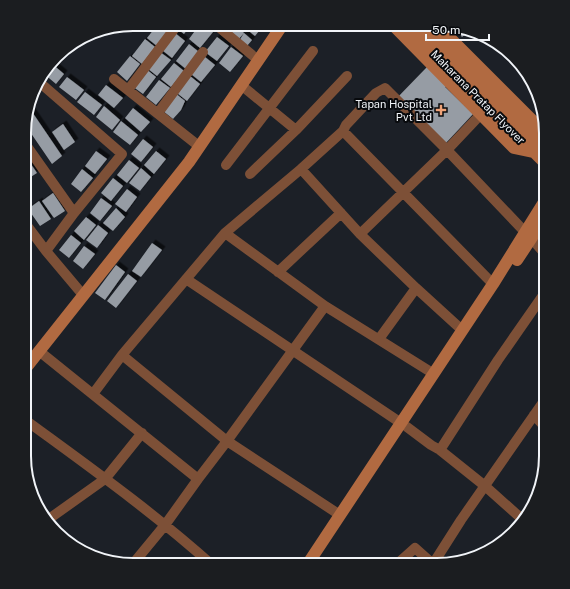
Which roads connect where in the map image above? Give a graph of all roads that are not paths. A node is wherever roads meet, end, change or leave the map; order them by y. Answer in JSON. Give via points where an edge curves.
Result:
{"nodes":[{"id":1,"x":173,"y":31,"type":"edge"},
{"id":2,"x":223,"y":31,"type":"edge"},
{"id":3,"x":274,"y":31,"type":"edge"},
{"id":4,"x":400,"y":31,"type":"edge"},
{"id":5,"x":413,"y":31,"type":"edge"},
{"id":6,"x":429,"y":31,"type":"edge"},
{"id":7,"x":443,"y":31,"type":"edge"},
{"id":8,"x":313,"y":51,"type":"dead end"},
{"id":9,"x":203,"y":52,"type":"dead end"},
{"id":10,"x":258,"y":60,"type":"junction"},
{"id":11,"x":347,"y":76,"type":"dead end"},
{"id":12,"x":114,"y":79,"type":"dead end"},
{"id":13,"x":241,"y":85,"type":"junction"},
{"id":14,"x":43,"y":86,"type":"edge"},
{"id":15,"x":128,"y":90,"type":"junction"},
{"id":16,"x":269,"y":108,"type":"junction"},
{"id":17,"x":158,"y":113,"type":"junction"},
{"id":18,"x":481,"y":114,"type":"junction"},
{"id":19,"x":296,"y":130,"type":"junction"},
{"id":20,"x":343,"y":131,"type":"junction"},
{"id":21,"x":525,"y":136,"type":"junction"},
{"id":22,"x":539,"y":143,"type":"edge"},
{"id":23,"x":200,"y":147,"type":"junction"},
{"id":24,"x":539,"y":147,"type":"edge"},
{"id":25,"x":539,"y":148,"type":"edge"},
{"id":26,"x":447,"y":150,"type":"junction"},
{"id":27,"x":31,"y":152,"type":"edge"},
{"id":28,"x":226,"y":165,"type":"dead end"},
{"id":29,"x":301,"y":169,"type":"junction"},
{"id":30,"x":250,"y":174,"type":"dead end"},
{"id":31,"x":403,"y":192,"type":"junction"},
{"id":32,"x":74,"y":213,"type":"junction"},
{"id":33,"x":341,"y":213,"type":"junction"},
{"id":34,"x":539,"y":213,"type":"edge"},
{"id":35,"x":539,"y":223,"type":"edge"},
{"id":36,"x":31,"y":231,"type":"edge"},
{"id":37,"x":225,"y":233,"type":"junction"},
{"id":38,"x":360,"y":234,"type":"junction"},
{"id":39,"x":528,"y":235,"type":"junction"},
{"id":40,"x":539,"y":247,"type":"edge"},
{"id":41,"x":46,"y":251,"type":"junction"},
{"id":42,"x":278,"y":272,"type":"junction"},
{"id":43,"x":186,"y":279,"type":"junction"},
{"id":44,"x":493,"y":284,"type":"junction"},
{"id":45,"x":416,"y":288,"type":"junction"},
{"id":46,"x":83,"y":295,"type":"junction"},
{"id":47,"x":539,"y":301,"type":"edge"},
{"id":48,"x":325,"y":306,"type":"junction"},
{"id":49,"x":462,"y":330,"type":"junction"},
{"id":50,"x":379,"y":339,"type":"junction"},
{"id":51,"x":292,"y":350,"type":"junction"},
{"id":52,"x":39,"y":351,"type":"junction"},
{"id":53,"x":122,"y":355,"type":"junction"},
{"id":54,"x":31,"y":361,"type":"edge"},
{"id":55,"x":434,"y":374,"type":"junction"},
{"id":56,"x":93,"y":394,"type":"junction"},
{"id":57,"x":539,"y":408,"type":"edge"},
{"id":58,"x":534,"y":415,"type":"junction"},
{"id":59,"x":539,"y":420,"type":"edge"},
{"id":60,"x":31,"y":424,"type":"edge"},
{"id":61,"x":404,"y":425,"type":"junction"},
{"id":62,"x":142,"y":433,"type":"junction"},
{"id":63,"x":227,"y":441,"type":"junction"},
{"id":64,"x":440,"y":450,"type":"junction"},
{"id":65,"x":105,"y":478,"type":"junction"},
{"id":66,"x":198,"y":478,"type":"junction"},
{"id":67,"x":485,"y":486,"type":"junction"},
{"id":68,"x":340,"y":515,"type":"junction"},
{"id":69,"x":519,"y":516,"type":"edge"},
{"id":70,"x":51,"y":517,"type":"edge"},
{"id":71,"x":165,"y":525,"type":"junction"},
{"id":72,"x":138,"y":558,"type":"edge"},
{"id":73,"x":204,"y":558,"type":"edge"},
{"id":74,"x":312,"y":558,"type":"edge"},
{"id":75,"x":320,"y":558,"type":"edge"},
{"id":76,"x":404,"y":558,"type":"edge"},
{"id":77,"x":427,"y":558,"type":"edge"},
{"id":78,"x":438,"y":558,"type":"edge"}],
"edges":[{"from":1,"to":15,"type":"street"},
{"from":2,"to":10,"type":"street"},
{"from":3,"to":10,"type":"main road"},
{"from":4,"to":18,"type":"main road"},
{"from":5,"to":21,"type":"main road","name":"Maharana Pratap Flyover"},
{"from":6,"to":21,"type":"main road","name":"Maharana Pratap Flyover"},
{"from":7,"to":22,"type":"main road","via":[[535,123]]},
{"from":8,"to":16,"type":"street"},
{"from":9,"to":17,"type":"street"},
{"from":10,"to":13,"type":"main road"},
{"from":11,"to":19,"type":"street"},
{"from":12,"to":15,"type":"street"},
{"from":13,"to":16,"type":"street"},
{"from":13,"to":23,"type":"main road"},
{"from":14,"to":32,"type":"street","via":[[122,154]]},
{"from":15,"to":17,"type":"street"},
{"from":16,"to":19,"type":"street"},
{"from":16,"to":28,"type":"street"},
{"from":17,"to":23,"type":"street"},
{"from":18,"to":25,"type":"main road","via":[[514,148]]},
{"from":18,"to":26,"type":"street"},
{"from":19,"to":30,"type":"street"},
{"from":20,"to":26,"type":"street","via":[[376,93],[386,88]]},
{"from":20,"to":29,"type":"street"},
{"from":20,"to":31,"type":"street"},
{"from":21,"to":24,"type":"main road","name":"Maharana Pratap Flyover"},
{"from":23,"to":46,"type":"main road"},
{"from":26,"to":31,"type":"street"},
{"from":26,"to":39,"type":"street"},
{"from":27,"to":32,"type":"street"},
{"from":29,"to":33,"type":"street"},
{"from":29,"to":37,"type":"street"},
{"from":31,"to":38,"type":"street"},
{"from":31,"to":44,"type":"street"},
{"from":32,"to":41,"type":"street"},
{"from":33,"to":38,"type":"street"},
{"from":33,"to":42,"type":"street"},
{"from":34,"to":39,"type":"main road"},
{"from":35,"to":39,"type":"main road"},
{"from":36,"to":41,"type":"street"},
{"from":37,"to":42,"type":"street"},
{"from":37,"to":43,"type":"street"},
{"from":38,"to":45,"type":"street"},
{"from":39,"to":40,"type":"street"},
{"from":39,"to":44,"type":"main road"},
{"from":39,"to":61,"type":"main road"},
{"from":41,"to":46,"type":"street"},
{"from":42,"to":48,"type":"street"},
{"from":43,"to":51,"type":"street"},
{"from":43,"to":53,"type":"street"},
{"from":44,"to":49,"type":"main road"},
{"from":45,"to":49,"type":"street"},
{"from":45,"to":50,"type":"street"},
{"from":46,"to":52,"type":"main road"},
{"from":47,"to":64,"type":"street"},
{"from":48,"to":50,"type":"street"},
{"from":48,"to":51,"type":"street"},
{"from":49,"to":55,"type":"main road"},
{"from":50,"to":55,"type":"street"},
{"from":51,"to":61,"type":"street"},
{"from":51,"to":63,"type":"street"},
{"from":52,"to":54,"type":"main road"},
{"from":52,"to":56,"type":"street"},
{"from":53,"to":56,"type":"street"},
{"from":53,"to":63,"type":"street"},
{"from":55,"to":61,"type":"main road"},
{"from":56,"to":62,"type":"street"},
{"from":57,"to":58,"type":"street"},
{"from":58,"to":59,"type":"street"},
{"from":58,"to":67,"type":"street"},
{"from":60,"to":65,"type":"street"},
{"from":61,"to":64,"type":"street"},
{"from":61,"to":68,"type":"main road"},
{"from":61,"to":75,"type":"main road"},
{"from":62,"to":65,"type":"street"},
{"from":62,"to":66,"type":"street"},
{"from":63,"to":66,"type":"street"},
{"from":63,"to":68,"type":"street"},
{"from":64,"to":67,"type":"street"},
{"from":65,"to":70,"type":"street"},
{"from":65,"to":71,"type":"street"},
{"from":66,"to":71,"type":"street"},
{"from":67,"to":69,"type":"street"},
{"from":67,"to":78,"type":"street"},
{"from":68,"to":74,"type":"main road"},
{"from":71,"to":72,"type":"street"},
{"from":71,"to":73,"type":"street"},
{"from":76,"to":77,"type":"street","via":[[415,548]]}]}
